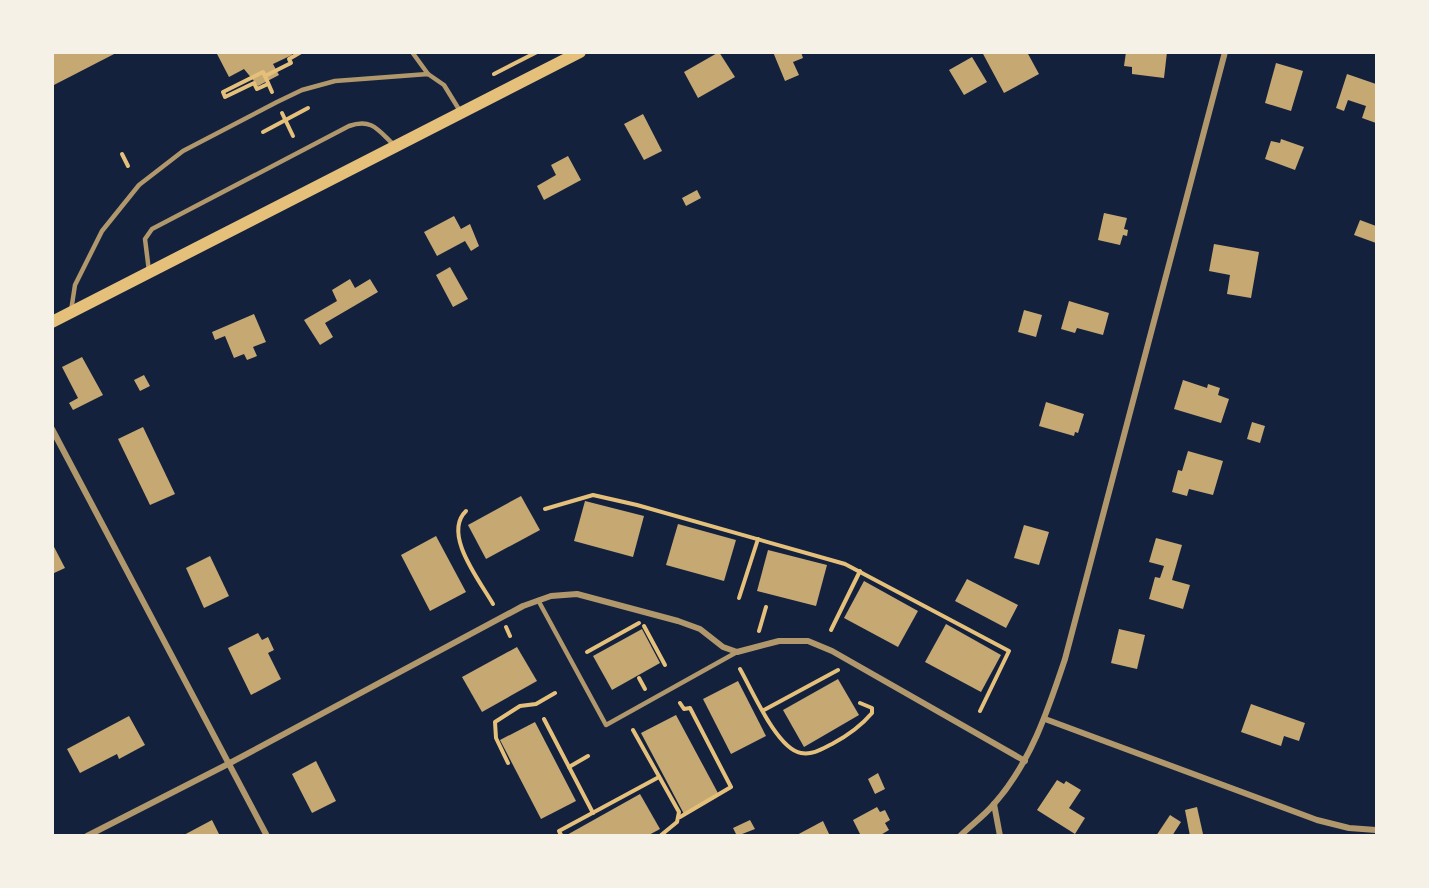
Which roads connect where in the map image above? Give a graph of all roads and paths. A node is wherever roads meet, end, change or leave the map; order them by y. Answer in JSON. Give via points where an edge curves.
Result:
{"nodes":[{"id":1,"x":301,"y":52,"type":"edge"},
{"id":2,"x":412,"y":52,"type":"edge"},
{"id":3,"x":537,"y":52,"type":"edge"},
{"id":4,"x":580,"y":52,"type":"edge"},
{"id":5,"x":1225,"y":52,"type":"edge"},
{"id":6,"x":428,"y":74,"type":"junction"},
{"id":7,"x":494,"y":74,"type":"dead end"},
{"id":8,"x":265,"y":76,"type":"junction"},
{"id":9,"x":308,"y":108,"type":"dead end"},
{"id":10,"x":462,"y":114,"type":"junction"},
{"id":11,"x":285,"y":120,"type":"junction"},
{"id":12,"x":263,"y":132,"type":"dead end"},
{"id":13,"x":293,"y":136,"type":"dead end"},
{"id":14,"x":396,"y":147,"type":"junction"},
{"id":15,"x":122,"y":154,"type":"dead end"},
{"id":16,"x":128,"y":166,"type":"dead end"},
{"id":17,"x":149,"y":273,"type":"junction"},
{"id":18,"x":71,"y":313,"type":"junction"},
{"id":19,"x":52,"y":322,"type":"edge"},
{"id":20,"x":52,"y":429,"type":"edge"},
{"id":21,"x":545,"y":509,"type":"dead end"},
{"id":22,"x":466,"y":511,"type":"dead end"},
{"id":23,"x":758,"y":539,"type":"junction"},
{"id":24,"x":860,"y":571,"type":"junction"},
{"id":25,"x":739,"y":598,"type":"dead end"},
{"id":26,"x":538,"y":600,"type":"junction"},
{"id":27,"x":493,"y":604,"type":"dead end"},
{"id":28,"x":766,"y":607,"type":"dead end"},
{"id":29,"x":831,"y":630,"type":"dead end"},
{"id":30,"x":759,"y":631,"type":"dead end"},
{"id":31,"x":586,"y":652,"type":"dead end"},
{"id":32,"x":737,"y":652,"type":"junction"},
{"id":33,"x":665,"y":665,"type":"dead end"},
{"id":34,"x":740,"y":669,"type":"dead end"},
{"id":35,"x":838,"y":670,"type":"dead end"},
{"id":36,"x":639,"y":678,"type":"dead end"},
{"id":37,"x":645,"y":689,"type":"dead end"},
{"id":38,"x":555,"y":693,"type":"dead end"},
{"id":39,"x":860,"y":702,"type":"dead end"},
{"id":40,"x":680,"y":703,"type":"dead end"},
{"id":41,"x":764,"y":710,"type":"junction"},
{"id":42,"x":980,"y":711,"type":"dead end"},
{"id":43,"x":544,"y":719,"type":"dead end"},
{"id":44,"x":1045,"y":719,"type":"junction"},
{"id":45,"x":633,"y":730,"type":"dead end"},
{"id":46,"x":588,"y":756,"type":"dead end"},
{"id":47,"x":1025,"y":761,"type":"junction"},
{"id":48,"x":230,"y":763,"type":"junction"},
{"id":49,"x":508,"y":763,"type":"dead end"},
{"id":50,"x":569,"y":768,"type":"junction"},
{"id":51,"x":659,"y":777,"type":"junction"},
{"id":52,"x":994,"y":804,"type":"junction"},
{"id":53,"x":593,"y":813,"type":"junction"},
{"id":54,"x":680,"y":817,"type":"junction"},
{"id":55,"x":1377,"y":830,"type":"edge"},
{"id":56,"x":561,"y":835,"type":"edge"},
{"id":57,"x":87,"y":836,"type":"edge"},
{"id":58,"x":267,"y":836,"type":"edge"},
{"id":59,"x":660,"y":836,"type":"edge"},
{"id":60,"x":960,"y":836,"type":"edge"},
{"id":61,"x":1000,"y":836,"type":"edge"}],
"edges":[{"from":1,"to":8,"type":"path","via":[[289,59],[291,63]]},
{"from":2,"to":6,"type":"lane"},
{"from":3,"to":7,"type":"path"},
{"from":4,"to":10,"type":"main road"},
{"from":5,"to":44,"type":"street","via":[[1065,658]]},
{"from":6,"to":10,"type":"lane","via":[[444,85]]},
{"from":6,"to":18,"type":"lane","via":[[353,78],[302,90],[162,165],[139,185],[102,231],[75,285]]},
{"from":8,"to":8,"type":"path","via":[[269,86],[257,89],[254,82],[225,97],[223,92],[263,72]]},
{"from":9,"to":11,"type":"path"},
{"from":10,"to":14,"type":"main road"},
{"from":11,"to":12,"type":"path"},
{"from":11,"to":13,"type":"path"},
{"from":14,"to":17,"type":"main road"},
{"from":14,"to":17,"type":"lane","via":[[371,124],[349,126],[153,228],[145,239]]},
{"from":15,"to":16,"type":"path"},
{"from":17,"to":18,"type":"main road"},
{"from":18,"to":19,"type":"main road"},
{"from":20,"to":48,"type":"street"},
{"from":21,"to":23,"type":"path","via":[[593,495]]},
{"from":22,"to":27,"type":"path","via":[[458,523],[456,539]]},
{"from":23,"to":24,"type":"path"},
{"from":23,"to":25,"type":"path"},
{"from":24,"to":29,"type":"path"},
{"from":24,"to":42,"type":"path","via":[[1009,651]]},
{"from":26,"to":32,"type":"street","via":[[577,594],[678,621],[700,629],[723,647]]},
{"from":26,"to":32,"type":"lane","via":[[606,725]]},
{"from":26,"to":48,"type":"street"},
{"from":28,"to":30,"type":"path"},
{"from":31,"to":33,"type":"path","via":[[640,622]]},
{"from":32,"to":47,"type":"street","via":[[779,640],[808,641]]},
{"from":34,"to":41,"type":"path"},
{"from":35,"to":41,"type":"path"},
{"from":36,"to":37,"type":"path"},
{"from":38,"to":49,"type":"path","via":[[536,704],[520,706],[495,722],[496,738]]},
{"from":39,"to":41,"type":"path","via":[[872,708],[872,713],[845,737],[816,753],[802,753],[782,742]]},
{"from":40,"to":54,"type":"path","via":[[684,709],[690,708],[731,787]]},
{"from":43,"to":50,"type":"path"},
{"from":44,"to":47,"type":"street"},
{"from":44,"to":55,"type":"street","via":[[1317,820]]},
{"from":45,"to":51,"type":"path"},
{"from":46,"to":50,"type":"path"},
{"from":47,"to":52,"type":"street"},
{"from":48,"to":57,"type":"street"},
{"from":48,"to":58,"type":"street"},
{"from":50,"to":53,"type":"path"},
{"from":51,"to":53,"type":"path"},
{"from":51,"to":54,"type":"path"},
{"from":52,"to":60,"type":"street"},
{"from":52,"to":61,"type":"street"},
{"from":53,"to":56,"type":"path","via":[[559,831]]},
{"from":54,"to":59,"type":"path"}]}
